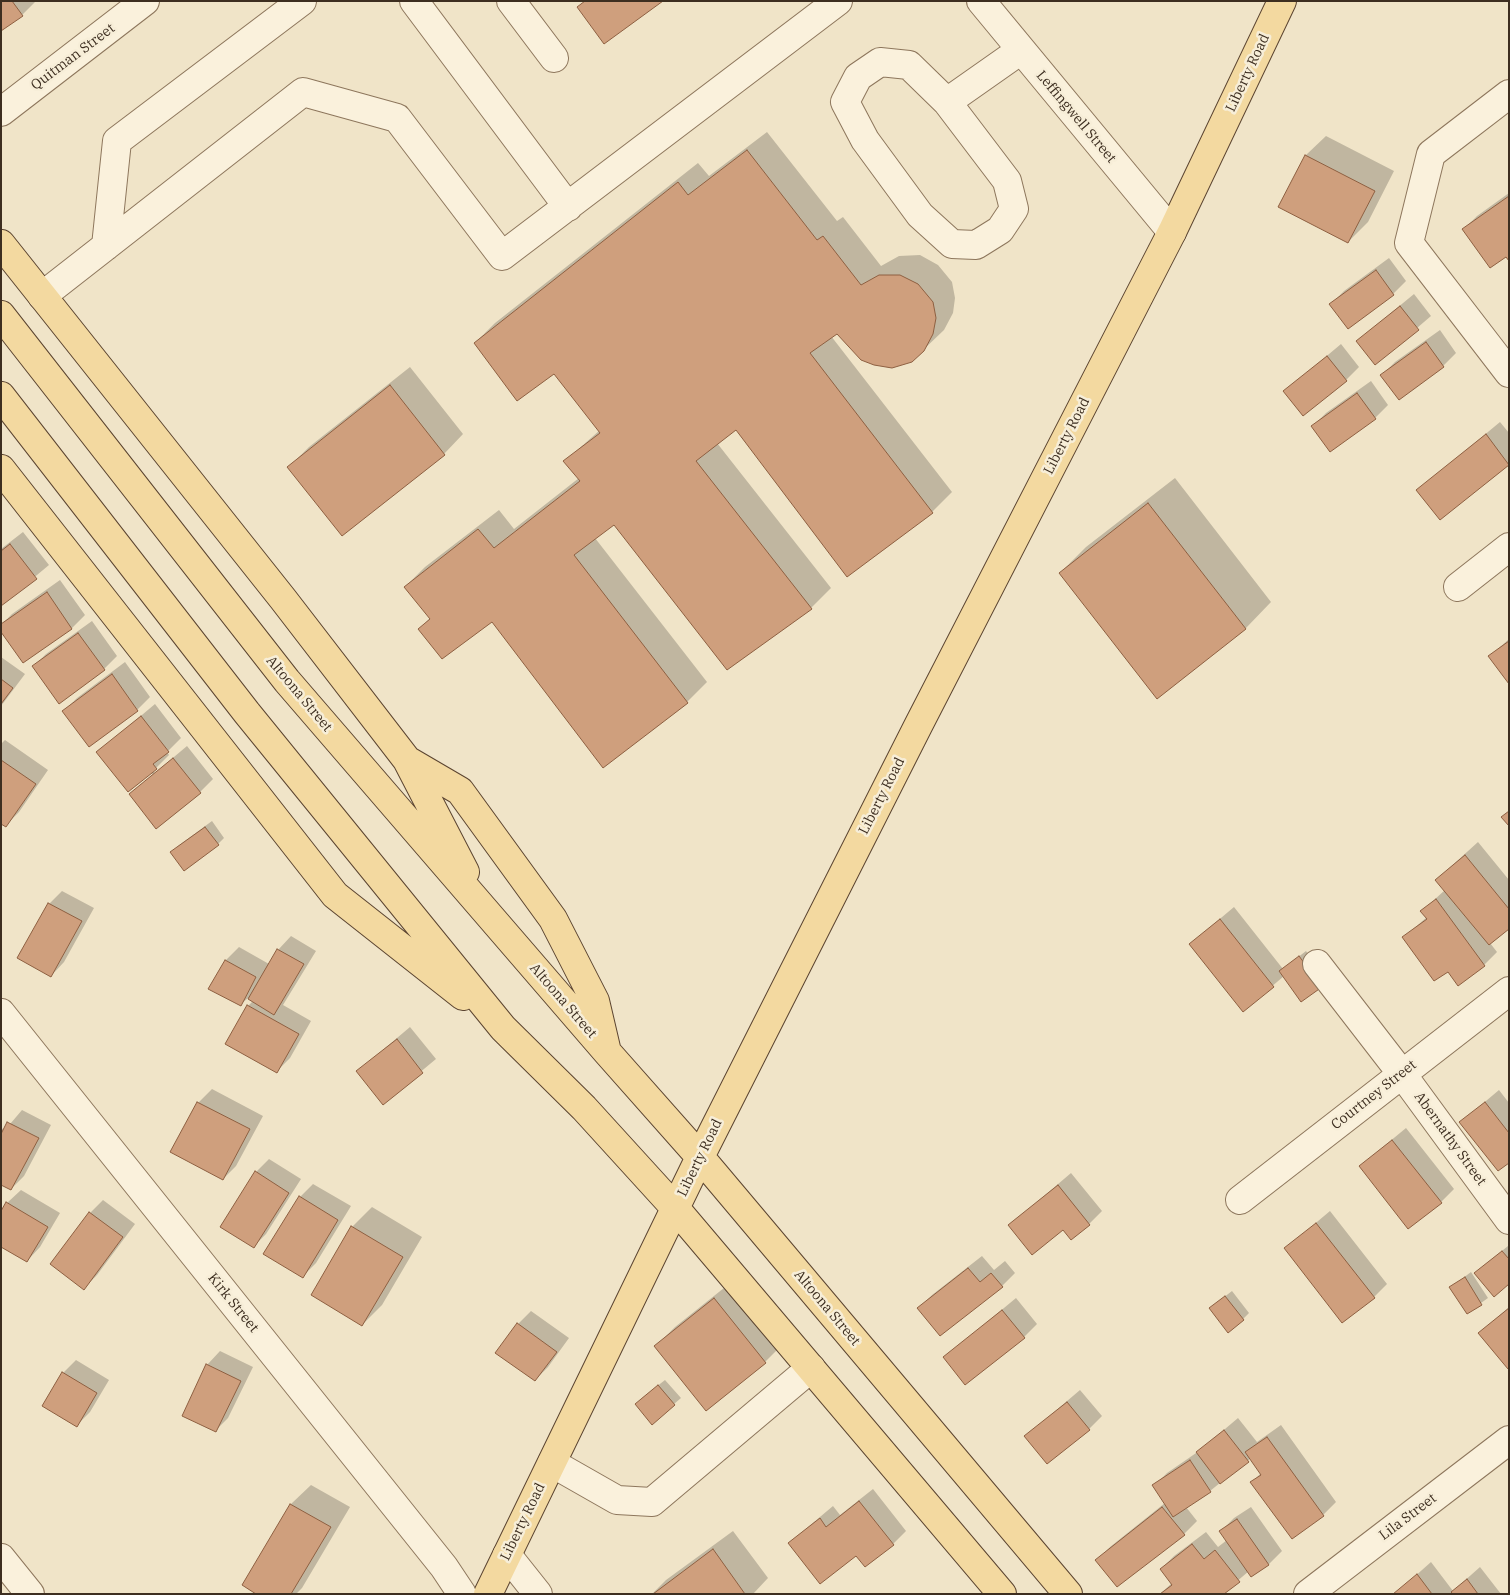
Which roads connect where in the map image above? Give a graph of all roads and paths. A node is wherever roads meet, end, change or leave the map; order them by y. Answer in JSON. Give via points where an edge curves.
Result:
{"nodes":[{"id":1,"x":145,"y":1,"type":"edge"},
{"id":2,"x":302,"y":1,"type":"edge"},
{"id":3,"x":414,"y":1,"type":"edge"},
{"id":4,"x":511,"y":1,"type":"edge"},
{"id":5,"x":838,"y":1,"type":"edge"},
{"id":6,"x":981,"y":1,"type":"edge"},
{"id":7,"x":1282,"y":1,"type":"edge"},
{"id":8,"x":1021,"y":50,"type":"junction"},
{"id":9,"x":554,"y":58,"type":"dead end"},
{"id":10,"x":1509,"y":94,"type":"edge"},
{"id":11,"x":947,"y":102,"type":"junction"},
{"id":12,"x":1,"y":112,"type":"edge"},
{"id":13,"x":568,"y":207,"type":"junction"},
{"id":14,"x":1172,"y":232,"type":"junction"},
{"id":15,"x":1,"y":244,"type":"edge"},
{"id":16,"x":106,"y":246,"type":"junction"},
{"id":17,"x":42,"y":296,"type":"junction"},
{"id":18,"x":1,"y":315,"type":"edge"},
{"id":19,"x":1509,"y":373,"type":"edge"},
{"id":20,"x":1,"y":396,"type":"edge"},
{"id":21,"x":1,"y":469,"type":"edge"},
{"id":22,"x":1509,"y":547,"type":"edge"},
{"id":23,"x":1458,"y":587,"type":"dead end"},
{"id":24,"x":406,"y":760,"type":"junction"},
{"id":25,"x":488,"y":915,"type":"junction"},
{"id":26,"x":1317,"y":964,"type":"dead end"},
{"id":27,"x":1509,"y":991,"type":"edge"},
{"id":28,"x":1,"y":1013,"type":"edge"},
{"id":29,"x":504,"y":1028,"type":"junction"},
{"id":30,"x":607,"y":1052,"type":"junction"},
{"id":31,"x":1402,"y":1074,"type":"junction"},
{"id":32,"x":700,"y":1157,"type":"junction"},
{"id":33,"x":1240,"y":1200,"type":"dead end"},
{"id":34,"x":676,"y":1209,"type":"junction"},
{"id":35,"x":1509,"y":1220,"type":"edge"},
{"id":36,"x":811,"y":1368,"type":"junction"},
{"id":37,"x":1509,"y":1440,"type":"edge"},
{"id":38,"x":552,"y":1463,"type":"junction"},
{"id":39,"x":507,"y":1556,"type":"junction"},
{"id":40,"x":1,"y":1558,"type":"edge"},
{"id":41,"x":30,"y":1594,"type":"edge"},
{"id":42,"x":462,"y":1594,"type":"edge"},
{"id":43,"x":488,"y":1594,"type":"edge"},
{"id":44,"x":538,"y":1594,"type":"edge"},
{"id":45,"x":1002,"y":1594,"type":"edge"},
{"id":46,"x":1068,"y":1594,"type":"edge"},
{"id":47,"x":1308,"y":1594,"type":"edge"}],
"edges":[{"from":1,"to":12,"type":"street","name":"Quitman Street"},
{"from":2,"to":16,"type":"street","via":[[117,141]]},
{"from":3,"to":13,"type":"street"},
{"from":4,"to":9,"type":"street"},
{"from":5,"to":13,"type":"street"},
{"from":6,"to":8,"type":"street","name":"Leffingwell Street"},
{"from":7,"to":14,"type":"main road","name":"Liberty Road"},
{"from":8,"to":11,"type":"street"},
{"from":8,"to":14,"type":"street","name":"Leffingwell Street"},
{"from":10,"to":19,"type":"street","via":[[1431,154],[1409,243]]},
{"from":11,"to":11,"type":"street","via":[[1007,181],[1014,209],[1000,230],[976,245],[952,244],[920,214],[865,140],[846,102],[858,77],[880,62],[909,64]]},
{"from":13,"to":16,"type":"street","via":[[502,256],[397,118],[303,92]]},
{"from":14,"to":32,"type":"main road","name":"Liberty Road"},
{"from":15,"to":17,"type":"main road"},
{"from":16,"to":17,"type":"street"},
{"from":17,"to":24,"type":"main road"},
{"from":18,"to":25,"type":"main road","name":"Altoona Street","via":[[287,681]]},
{"from":20,"to":29,"type":"main road","via":[[247,713]]},
{"from":21,"to":29,"type":"main road","via":[[335,895]]},
{"from":22,"to":23,"type":"street"},
{"from":24,"to":25,"type":"main road"},
{"from":24,"to":30,"type":"main road","via":[[460,791],[553,919],[595,1001]]},
{"from":25,"to":30,"type":"main road","name":"Altoona Street"},
{"from":26,"to":31,"type":"street","name":"Abernathy Street"},
{"from":27,"to":31,"type":"street","name":"Courtney Street"},
{"from":28,"to":42,"type":"street","name":"Kirk Street","via":[[444,1567]]},
{"from":29,"to":34,"type":"main road","via":[[584,1108]]},
{"from":30,"to":32,"type":"main road","name":"Altoona Street"},
{"from":31,"to":33,"type":"street","name":"Courtney Street"},
{"from":31,"to":35,"type":"street","name":"Abernathy Street"},
{"from":32,"to":34,"type":"main road","name":"Liberty Road"},
{"from":32,"to":46,"type":"main road","name":"Altoona Street"},
{"from":34,"to":36,"type":"main road"},
{"from":34,"to":38,"type":"main road","name":"Liberty Road"},
{"from":36,"to":38,"type":"street","via":[[652,1502],[617,1500]]},
{"from":36,"to":45,"type":"main road"},
{"from":37,"to":47,"type":"street","name":"Lila Street"},
{"from":38,"to":39,"type":"main road","name":"Liberty Road"},
{"from":39,"to":43,"type":"main road","name":"Liberty Road"},
{"from":39,"to":44,"type":"street"},
{"from":40,"to":41,"type":"street"}]}
